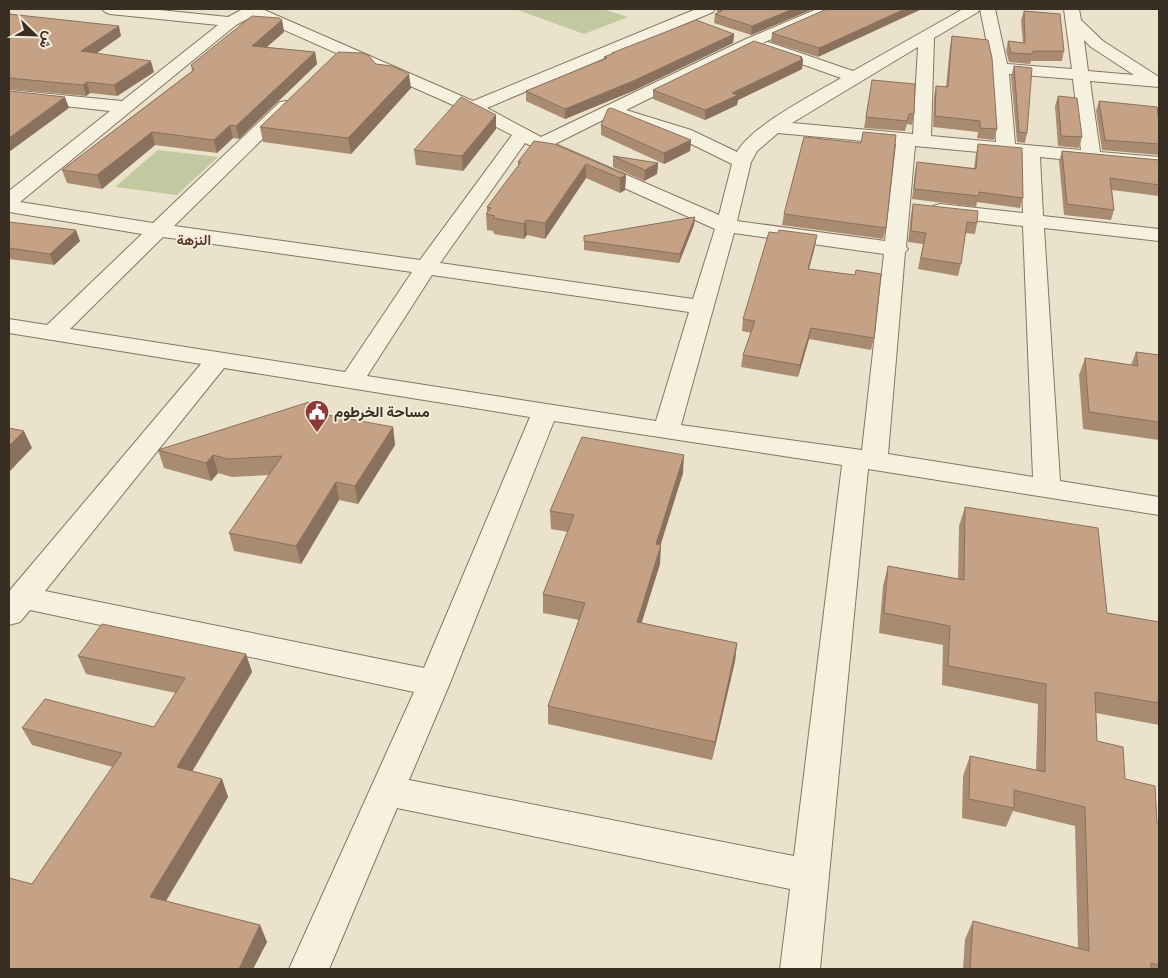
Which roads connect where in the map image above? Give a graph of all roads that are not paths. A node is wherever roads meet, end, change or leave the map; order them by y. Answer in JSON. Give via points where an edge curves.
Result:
{"nodes":[{"id":1,"x":110,"y":9,"type":"edge"},
{"id":2,"x":253,"y":9,"type":"edge"},
{"id":3,"x":708,"y":9,"type":"edge"},
{"id":4,"x":829,"y":9,"type":"edge"},
{"id":5,"x":973,"y":9,"type":"edge"},
{"id":6,"x":988,"y":9,"type":"edge"},
{"id":7,"x":662,"y":11,"type":"dead end"},
{"id":8,"x":175,"y":12,"type":"edge"},
{"id":9,"x":1073,"y":15,"type":"edge"},
{"id":10,"x":683,"y":18,"type":"junction"},
{"id":11,"x":231,"y":22,"type":"junction"},
{"id":12,"x":709,"y":27,"type":"edge"},
{"id":13,"x":735,"y":36,"type":"edge"},
{"id":14,"x":926,"y":36,"type":"junction"},
{"id":15,"x":752,"y":42,"type":"junction"},
{"id":16,"x":345,"y":50,"type":"junction"},
{"id":17,"x":331,"y":63,"type":"edge"},
{"id":18,"x":1000,"y":68,"type":"junction"},
{"id":19,"x":1080,"y":75,"type":"junction"},
{"id":20,"x":854,"y":77,"type":"junction"},
{"id":21,"x":1158,"y":86,"type":"edge"},
{"id":22,"x":302,"y":91,"type":"edge"},
{"id":23,"x":9,"y":95,"type":"edge"},
{"id":24,"x":124,"y":107,"type":"junction"},
{"id":25,"x":472,"y":108,"type":"junction"},
{"id":26,"x":609,"y":110,"type":"junction"},
{"id":27,"x":774,"y":127,"type":"junction"},
{"id":28,"x":532,"y":138,"type":"junction"},
{"id":29,"x":914,"y":140,"type":"junction"},
{"id":30,"x":1006,"y":148,"type":"junction"},
{"id":31,"x":1030,"y":150,"type":"junction"},
{"id":32,"x":1091,"y":156,"type":"junction"},
{"id":33,"x":742,"y":162,"type":"junction"},
{"id":34,"x":1159,"y":163,"type":"edge"},
{"id":35,"x":9,"y":201,"type":"edge"},
{"id":36,"x":9,"y":206,"type":"edge"},
{"id":37,"x":900,"y":206,"type":"junction"},
{"id":38,"x":1034,"y":221,"type":"junction"},
{"id":39,"x":726,"y":226,"type":"junction"},
{"id":40,"x":158,"y":230,"type":"junction"},
{"id":41,"x":1159,"y":235,"type":"edge"},
{"id":42,"x":897,"y":249,"type":"junction"},
{"id":43,"x":426,"y":267,"type":"junction"},
{"id":44,"x":703,"y":307,"type":"junction"},
{"id":45,"x":9,"y":326,"type":"edge"},
{"id":46,"x":53,"y":332,"type":"junction"},
{"id":47,"x":219,"y":358,"type":"junction"},
{"id":48,"x":351,"y":381,"type":"junction"},
{"id":49,"x":545,"y":411,"type":"junction"},
{"id":50,"x":666,"y":431,"type":"junction"},
{"id":51,"x":865,"y":460,"type":"junction"},
{"id":52,"x":1047,"y":489,"type":"junction"},
{"id":53,"x":1159,"y":506,"type":"edge"},
{"id":54,"x":15,"y":605,"type":"edge"},
{"id":55,"x":434,"y":683,"type":"junction"},
{"id":56,"x":387,"y":791,"type":"junction"},
{"id":57,"x":810,"y":876,"type":"junction"},
{"id":58,"x":309,"y":969,"type":"edge"},
{"id":59,"x":800,"y":969,"type":"edge"}],
"edges":[{"from":1,"to":8,"type":"street"},
{"from":2,"to":11,"type":"street"},
{"from":2,"to":16,"type":"street"},
{"from":3,"to":10,"type":"street"},
{"from":4,"to":15,"type":"street"},
{"from":5,"to":14,"type":"street"},
{"from":6,"to":18,"type":"street"},
{"from":7,"to":10,"type":"street"},
{"from":8,"to":11,"type":"street"},
{"from":9,"to":19,"type":"street"},
{"from":9,"to":21,"type":"street","via":[[1102,49],[1137,68]]},
{"from":10,"to":12,"type":"street"},
{"from":10,"to":25,"type":"street"},
{"from":11,"to":24,"type":"street"},
{"from":13,"to":15,"type":"street"},
{"from":14,"to":20,"type":"street"},
{"from":14,"to":29,"type":"street"},
{"from":15,"to":20,"type":"street"},
{"from":15,"to":26,"type":"street"},
{"from":16,"to":17,"type":"street"},
{"from":16,"to":25,"type":"street"},
{"from":18,"to":19,"type":"street"},
{"from":18,"to":30,"type":"street"},
{"from":19,"to":21,"type":"street"},
{"from":19,"to":32,"type":"street"},
{"from":20,"to":27,"type":"street"},
{"from":22,"to":40,"type":"street"},
{"from":23,"to":24,"type":"street"},
{"from":24,"to":35,"type":"street"},
{"from":25,"to":28,"type":"street"},
{"from":26,"to":28,"type":"street"},
{"from":26,"to":33,"type":"street","via":[[685,134]]},
{"from":27,"to":29,"type":"street"},
{"from":27,"to":33,"type":"street","via":[[749,148]]},
{"from":28,"to":39,"type":"street"},
{"from":28,"to":43,"type":"street"},
{"from":29,"to":30,"type":"street"},
{"from":29,"to":37,"type":"street"},
{"from":30,"to":31,"type":"street"},
{"from":31,"to":32,"type":"street"},
{"from":31,"to":38,"type":"street"},
{"from":32,"to":34,"type":"street"},
{"from":33,"to":39,"type":"street"},
{"from":36,"to":40,"type":"street"},
{"from":37,"to":38,"type":"street"},
{"from":37,"to":42,"type":"street"},
{"from":38,"to":41,"type":"street"},
{"from":38,"to":52,"type":"street"},
{"from":39,"to":42,"type":"street"},
{"from":39,"to":44,"type":"street"},
{"from":40,"to":43,"type":"street"},
{"from":40,"to":46,"type":"street"},
{"from":42,"to":51,"type":"street"},
{"from":43,"to":44,"type":"street"},
{"from":43,"to":48,"type":"street"},
{"from":44,"to":50,"type":"street"},
{"from":45,"to":46,"type":"street"},
{"from":46,"to":47,"type":"street"},
{"from":47,"to":48,"type":"street"},
{"from":47,"to":54,"type":"street"},
{"from":48,"to":49,"type":"street"},
{"from":49,"to":50,"type":"street"},
{"from":49,"to":55,"type":"street"},
{"from":50,"to":51,"type":"street"},
{"from":51,"to":52,"type":"street"},
{"from":51,"to":57,"type":"street"},
{"from":52,"to":53,"type":"street"},
{"from":54,"to":55,"type":"street"},
{"from":55,"to":56,"type":"street"},
{"from":56,"to":57,"type":"street"},
{"from":56,"to":58,"type":"street"},
{"from":57,"to":59,"type":"street"}]}
